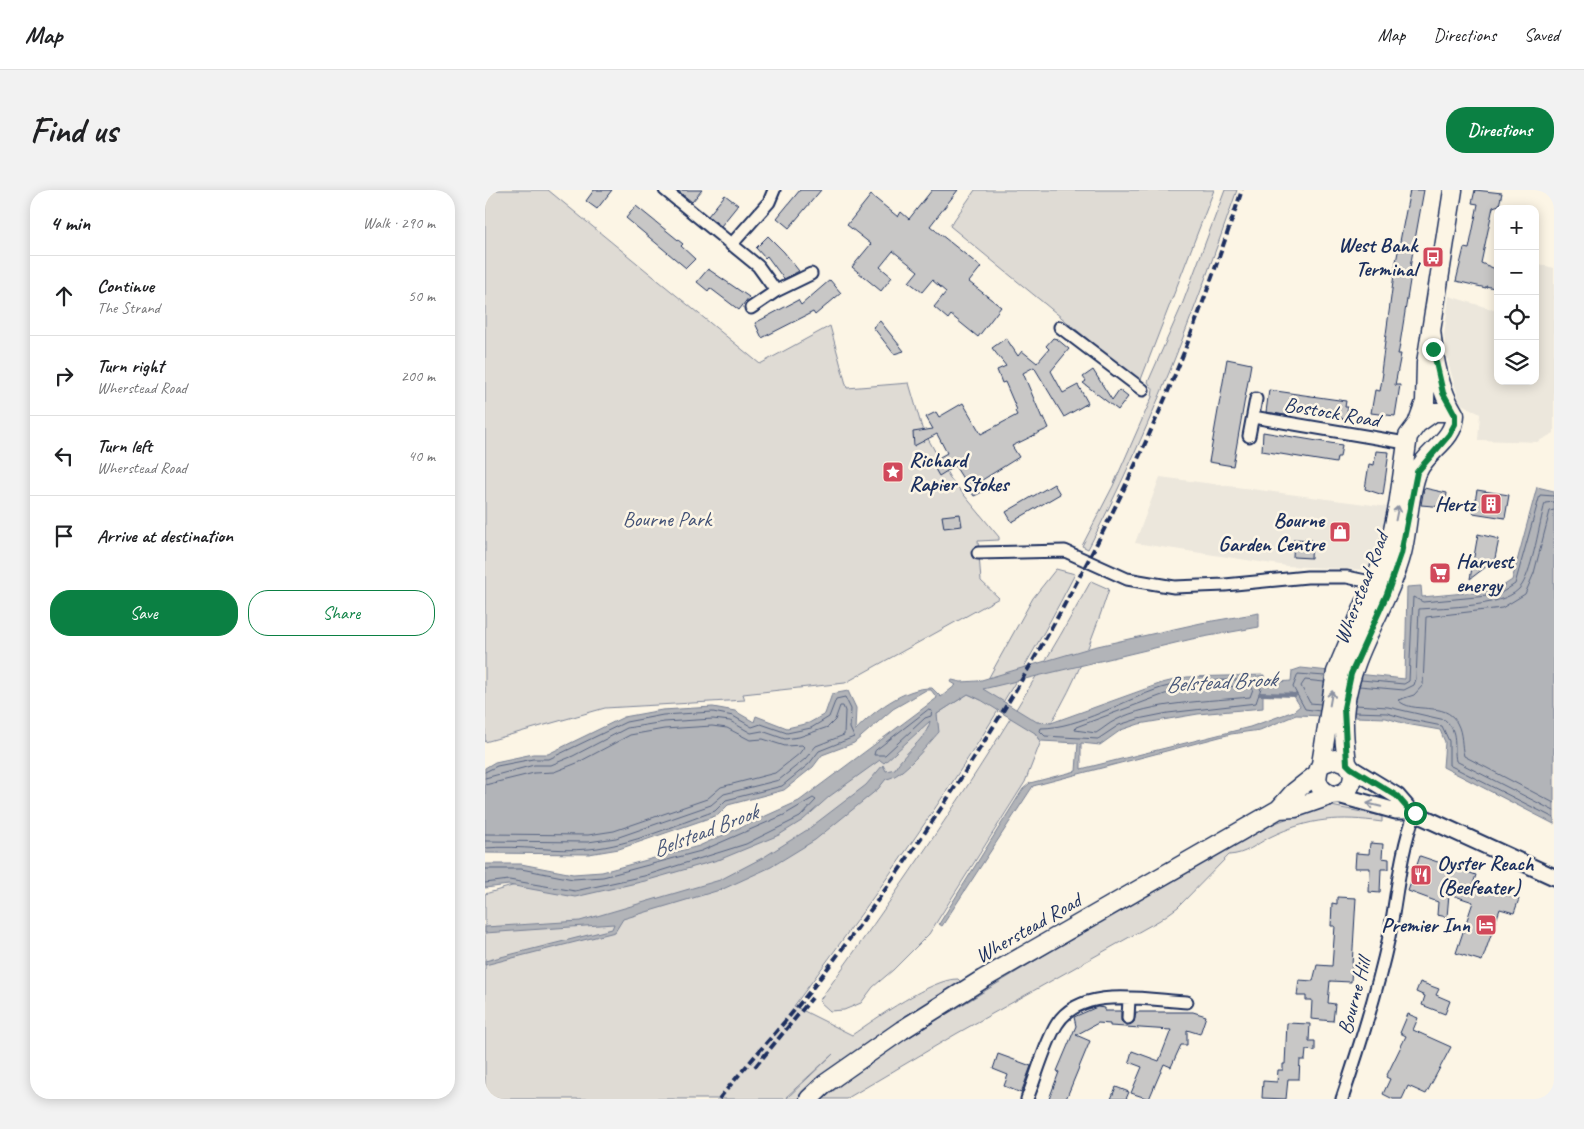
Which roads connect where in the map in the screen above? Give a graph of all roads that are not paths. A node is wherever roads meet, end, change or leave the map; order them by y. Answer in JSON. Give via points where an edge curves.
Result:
{"nodes":[{"id":1,"x":665,"y":190,"type":"edge"},
{"id":2,"x":774,"y":190,"type":"edge"},
{"id":3,"x":1453,"y":190,"type":"edge"},
{"id":4,"x":731,"y":245,"type":"junction"},
{"id":5,"x":811,"y":274,"type":"dead end"},
{"id":6,"x":776,"y":291,"type":"junction"},
{"id":7,"x":751,"y":308,"type":"dead end"},
{"id":8,"x":1060,"y":327,"type":"dead end"},
{"id":9,"x":1431,"y":329,"type":"junction"},
{"id":10,"x":1143,"y":390,"type":"dead end"},
{"id":11,"x":1256,"y":399,"type":"dead end"},
{"id":12,"x":1453,"y":412,"type":"junction"},
{"id":13,"x":1253,"y":417,"type":"junction"},
{"id":14,"x":1417,"y":424,"type":"junction"},
{"id":15,"x":1249,"y":436,"type":"dead end"},
{"id":16,"x":1406,"y":443,"type":"junction"},
{"id":17,"x":978,"y":553,"type":"dead end"},
{"id":18,"x":1375,"y":583,"type":"junction"},
{"id":19,"x":1344,"y":673,"type":"junction"},
{"id":20,"x":1335,"y":724,"type":"junction"},
{"id":21,"x":1349,"y":766,"type":"junction"},
{"id":22,"x":1319,"y":769,"type":"junction"},
{"id":23,"x":1335,"y":795,"type":"junction"},
{"id":24,"x":1279,"y":809,"type":"junction"},
{"id":25,"x":1413,"y":812,"type":"junction"},
{"id":26,"x":1554,"y":877,"type":"edge"},
{"id":27,"x":1129,"y":999,"type":"junction"},
{"id":28,"x":1187,"y":1002,"type":"dead end"},
{"id":29,"x":1128,"y":1018,"type":"dead end"},
{"id":30,"x":809,"y":1099,"type":"edge"},
{"id":31,"x":1027,"y":1099,"type":"edge"},
{"id":32,"x":1342,"y":1099,"type":"edge"}],
"edges":[{"from":1,"to":4,"type":"street"},
{"from":2,"to":4,"type":"street","via":[[769,202]]},
{"from":3,"to":9,"type":"main road","name":"Wherstead Road"},
{"from":4,"to":6,"type":"street","via":[[758,266]]},
{"from":5,"to":6,"type":"street"},
{"from":6,"to":7,"type":"street"},
{"from":8,"to":10,"type":"street"},
{"from":9,"to":12,"type":"main road","name":"Wherstead Road","via":[[1440,381]]},
{"from":9,"to":14,"type":"main road","name":"Wherstead Road","via":[[1425,402]]},
{"from":11,"to":13,"type":"street","name":"Bostock Road"},
{"from":12,"to":14,"type":"main road","via":[[1434,412]]},
{"from":12,"to":19,"type":"main road","name":"Wherstead Road","via":[[1452,430],[1417,472],[1401,554],[1387,594]]},
{"from":13,"to":15,"type":"street","name":"Bostock Road"},
{"from":13,"to":16,"type":"street","name":"Bostock Road"},
{"from":14,"to":16,"type":"main road","name":"Wherstead Road"},
{"from":18,"to":16,"type":"main road","name":"Wherstead Road","one_way":true,"via":[[1396,518]]},
{"from":17,"to":18,"type":"street","via":[[1065,551],[1127,579],[1174,587],[1307,577],[1347,577]]},
{"from":18,"to":19,"type":"main road","name":"Wherstead Road"},
{"from":19,"to":20,"type":"main road","name":"Wherstead Road"},
{"from":20,"to":21,"type":"main road","name":"Wherstead Road"},
{"from":20,"to":22,"type":"main road","name":"Wherstead Road"},
{"from":21,"to":22,"type":"main road","via":[[1335,759]]},
{"from":21,"to":23,"type":"main road","name":"Wherstead Road","via":[[1352,783],[1344,793]]},
{"from":21,"to":25,"type":"main road","via":[[1397,796]]},
{"from":22,"to":23,"type":"main road","via":[[1320,788]]},
{"from":22,"to":24,"type":"main road"},
{"from":23,"to":24,"type":"main road","via":[[1295,808]]},
{"from":25,"to":23,"type":"main road","one_way":true,"via":[[1396,811]]},
{"from":24,"to":30,"type":"main road","name":"Wherstead Road","via":[[975,984],[894,1035],[825,1083]]},
{"from":25,"to":26,"type":"main road"},
{"from":25,"to":32,"type":"street","name":"Bourne Hill","via":[[1371,1008]]},
{"from":27,"to":28,"type":"street"},
{"from":27,"to":29,"type":"street"},
{"from":27,"to":31,"type":"street","via":[[1089,1000],[1064,1014],[1056,1025]]}]}
